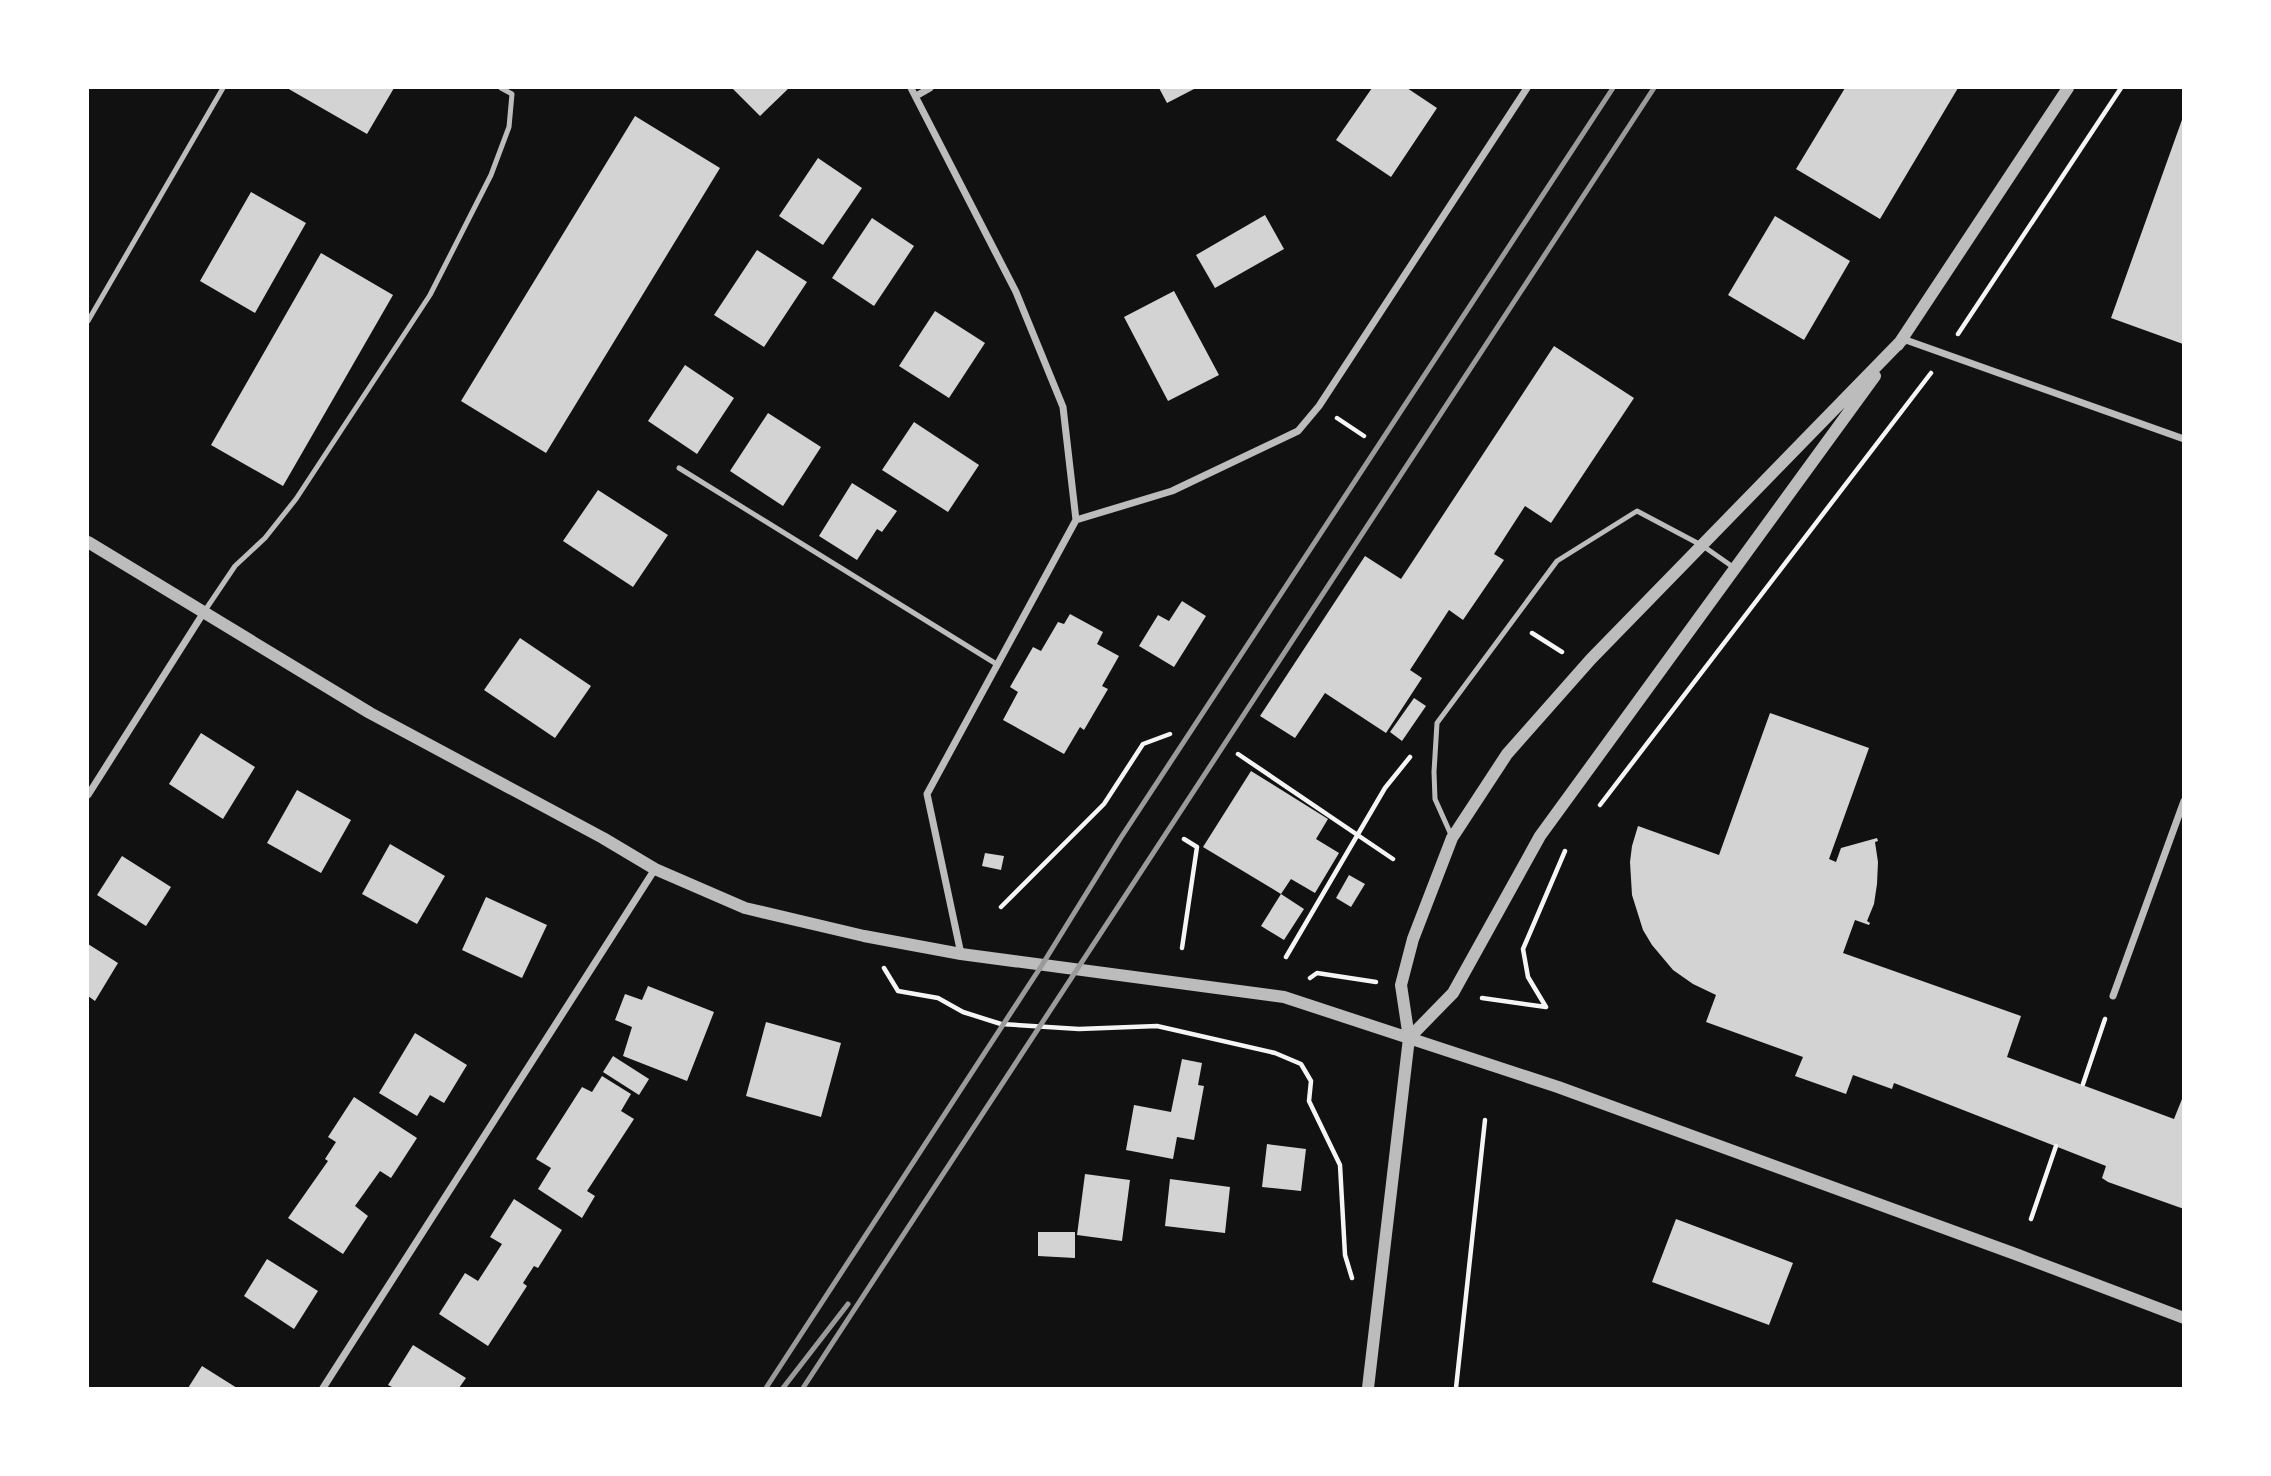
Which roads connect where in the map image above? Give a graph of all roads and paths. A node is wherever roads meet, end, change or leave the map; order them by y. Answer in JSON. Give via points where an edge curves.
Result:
{"nodes":[{"id":1,"x":223,"y":88,"type":"edge"},
{"id":2,"x":500,"y":88,"type":"edge"},
{"id":3,"x":911,"y":88,"type":"edge"},
{"id":4,"x":930,"y":88,"type":"edge"},
{"id":5,"x":1527,"y":88,"type":"edge"},
{"id":6,"x":2068,"y":88,"type":"edge"},
{"id":7,"x":2121,"y":88,"type":"edge"},
{"id":8,"x":916,"y":96,"type":"junction"},
{"id":9,"x":88,"y":321,"type":"edge"},
{"id":10,"x":1903,"y":339,"type":"junction"},
{"id":11,"x":1945,"y":354,"type":"junction"},
{"id":12,"x":2183,"y":439,"type":"edge"},
{"id":13,"x":679,"y":468,"type":"dead end"},
{"id":14,"x":1076,"y":520,"type":"junction"},
{"id":15,"x":88,"y":542,"type":"edge"},
{"id":16,"x":1703,"y":546,"type":"junction"},
{"id":17,"x":1736,"y":569,"type":"junction"},
{"id":18,"x":204,"y":612,"type":"junction"},
{"id":19,"x":1513,"y":620,"type":"junction"},
{"id":20,"x":1562,"y":653,"type":"dead end"},
{"id":21,"x":998,"y":665,"type":"junction"},
{"id":22,"x":1437,"y":723,"type":"junction"},
{"id":23,"x":1170,"y":734,"type":"dead end"},
{"id":24,"x":1238,"y":754,"type":"dead end"},
{"id":25,"x":88,"y":795,"type":"edge"},
{"id":26,"x":2183,"y":802,"type":"edge"},
{"id":27,"x":1599,"y":806,"type":"dead end"},
{"id":28,"x":1357,"y":834,"type":"junction"},
{"id":29,"x":1452,"y":838,"type":"junction"},
{"id":30,"x":1184,"y":839,"type":"dead end"},
{"id":31,"x":1567,"y":847,"type":"dead end"},
{"id":32,"x":1393,"y":859,"type":"dead end"},
{"id":33,"x":655,"y":869,"type":"junction"},
{"id":34,"x":1000,"y":907,"type":"dead end"},
{"id":35,"x":1182,"y":948,"type":"dead end"},
{"id":36,"x":961,"y":954,"type":"junction"},
{"id":37,"x":1286,"y":957,"type":"dead end"},
{"id":38,"x":1317,"y":973,"type":"dead end"},
{"id":39,"x":1401,"y":985,"type":"junction"},
{"id":40,"x":898,"y":991,"type":"dead end"},
{"id":41,"x":2113,"y":996,"type":"joint"},
{"id":42,"x":1546,"y":1007,"type":"dead end"},
{"id":43,"x":1409,"y":1038,"type":"junction"},
{"id":44,"x":2083,"y":1084,"type":"dead end"},
{"id":45,"x":1485,"y":1120,"type":"dead end"},
{"id":46,"x":2056,"y":1146,"type":"dead end"},
{"id":47,"x":2031,"y":1219,"type":"dead end"},
{"id":48,"x":1353,"y":1280,"type":"dead end"},
{"id":49,"x":2183,"y":1318,"type":"edge"},
{"id":50,"x":323,"y":1388,"type":"edge"},
{"id":51,"x":1368,"y":1388,"type":"edge"},
{"id":52,"x":1456,"y":1388,"type":"edge"}],
"edges":[{"from":1,"to":9,"type":"lane"},
{"from":2,"to":18,"type":"lane","via":[[512,94],[509,127],[492,175],[430,295],[296,499],[235,566]]},
{"from":3,"to":8,"type":"street"},
{"from":4,"to":8,"type":"street"},
{"from":5,"to":14,"type":"street","via":[[1298,430],[1172,491]]},
{"from":6,"to":10,"type":"street"},
{"from":7,"to":11,"type":"path"},
{"from":8,"to":14,"type":"street","via":[[1016,292],[1063,407]]},
{"from":10,"to":11,"type":"street"},
{"from":10,"to":16,"type":"street"},
{"from":10,"to":17,"type":"street"},
{"from":11,"to":12,"type":"street"},
{"from":11,"to":27,"type":"path"},
{"from":13,"to":21,"type":"lane"},
{"from":14,"to":21,"type":"street"},
{"from":15,"to":18,"type":"street"},
{"from":16,"to":17,"type":"lane"},
{"from":16,"to":19,"type":"lane","via":[[1637,511],[1557,561]]},
{"from":16,"to":29,"type":"street","via":[[1591,659],[1507,754]]},
{"from":17,"to":43,"type":"street","via":[[1540,836],[1453,993]]},
{"from":18,"to":25,"type":"street"},
{"from":18,"to":33,"type":"street","via":[[370,713]]},
{"from":19,"to":20,"type":"path"},
{"from":19,"to":22,"type":"lane"},
{"from":21,"to":36,"type":"street","via":[[927,794]]},
{"from":22,"to":28,"type":"path","via":[[1385,788]]},
{"from":22,"to":29,"type":"lane","via":[[1435,799]]},
{"from":23,"to":34,"type":"path","via":[[1143,744],[1104,804]]},
{"from":24,"to":28,"type":"path"},
{"from":26,"to":41,"type":"street"},
{"from":28,"to":32,"type":"path"},
{"from":28,"to":37,"type":"path"},
{"from":29,"to":39,"type":"street","via":[[1413,939]]},
{"from":30,"to":35,"type":"path","via":[[1197,847]]},
{"from":31,"to":42,"type":"path","via":[[1523,949],[1528,977]]},
{"from":33,"to":36,"type":"street","via":[[745,908]]},
{"from":33,"to":50,"type":"street"},
{"from":36,"to":43,"type":"street","via":[[1284,997]]},
{"from":38,"to":39,"type":"path"},
{"from":39,"to":43,"type":"street"},
{"from":40,"to":48,"type":"path","via":[[938,998],[1001,1024],[1079,1029],[1157,1026],[1275,1053],[1301,1064],[1311,1081],[1309,1101],[1340,1165],[1345,1255]]},
{"from":41,"to":44,"type":"path"},
{"from":43,"to":49,"type":"street","via":[[1597,1101]]},
{"from":43,"to":51,"type":"street"},
{"from":45,"to":52,"type":"path"},
{"from":46,"to":47,"type":"path"}]}
